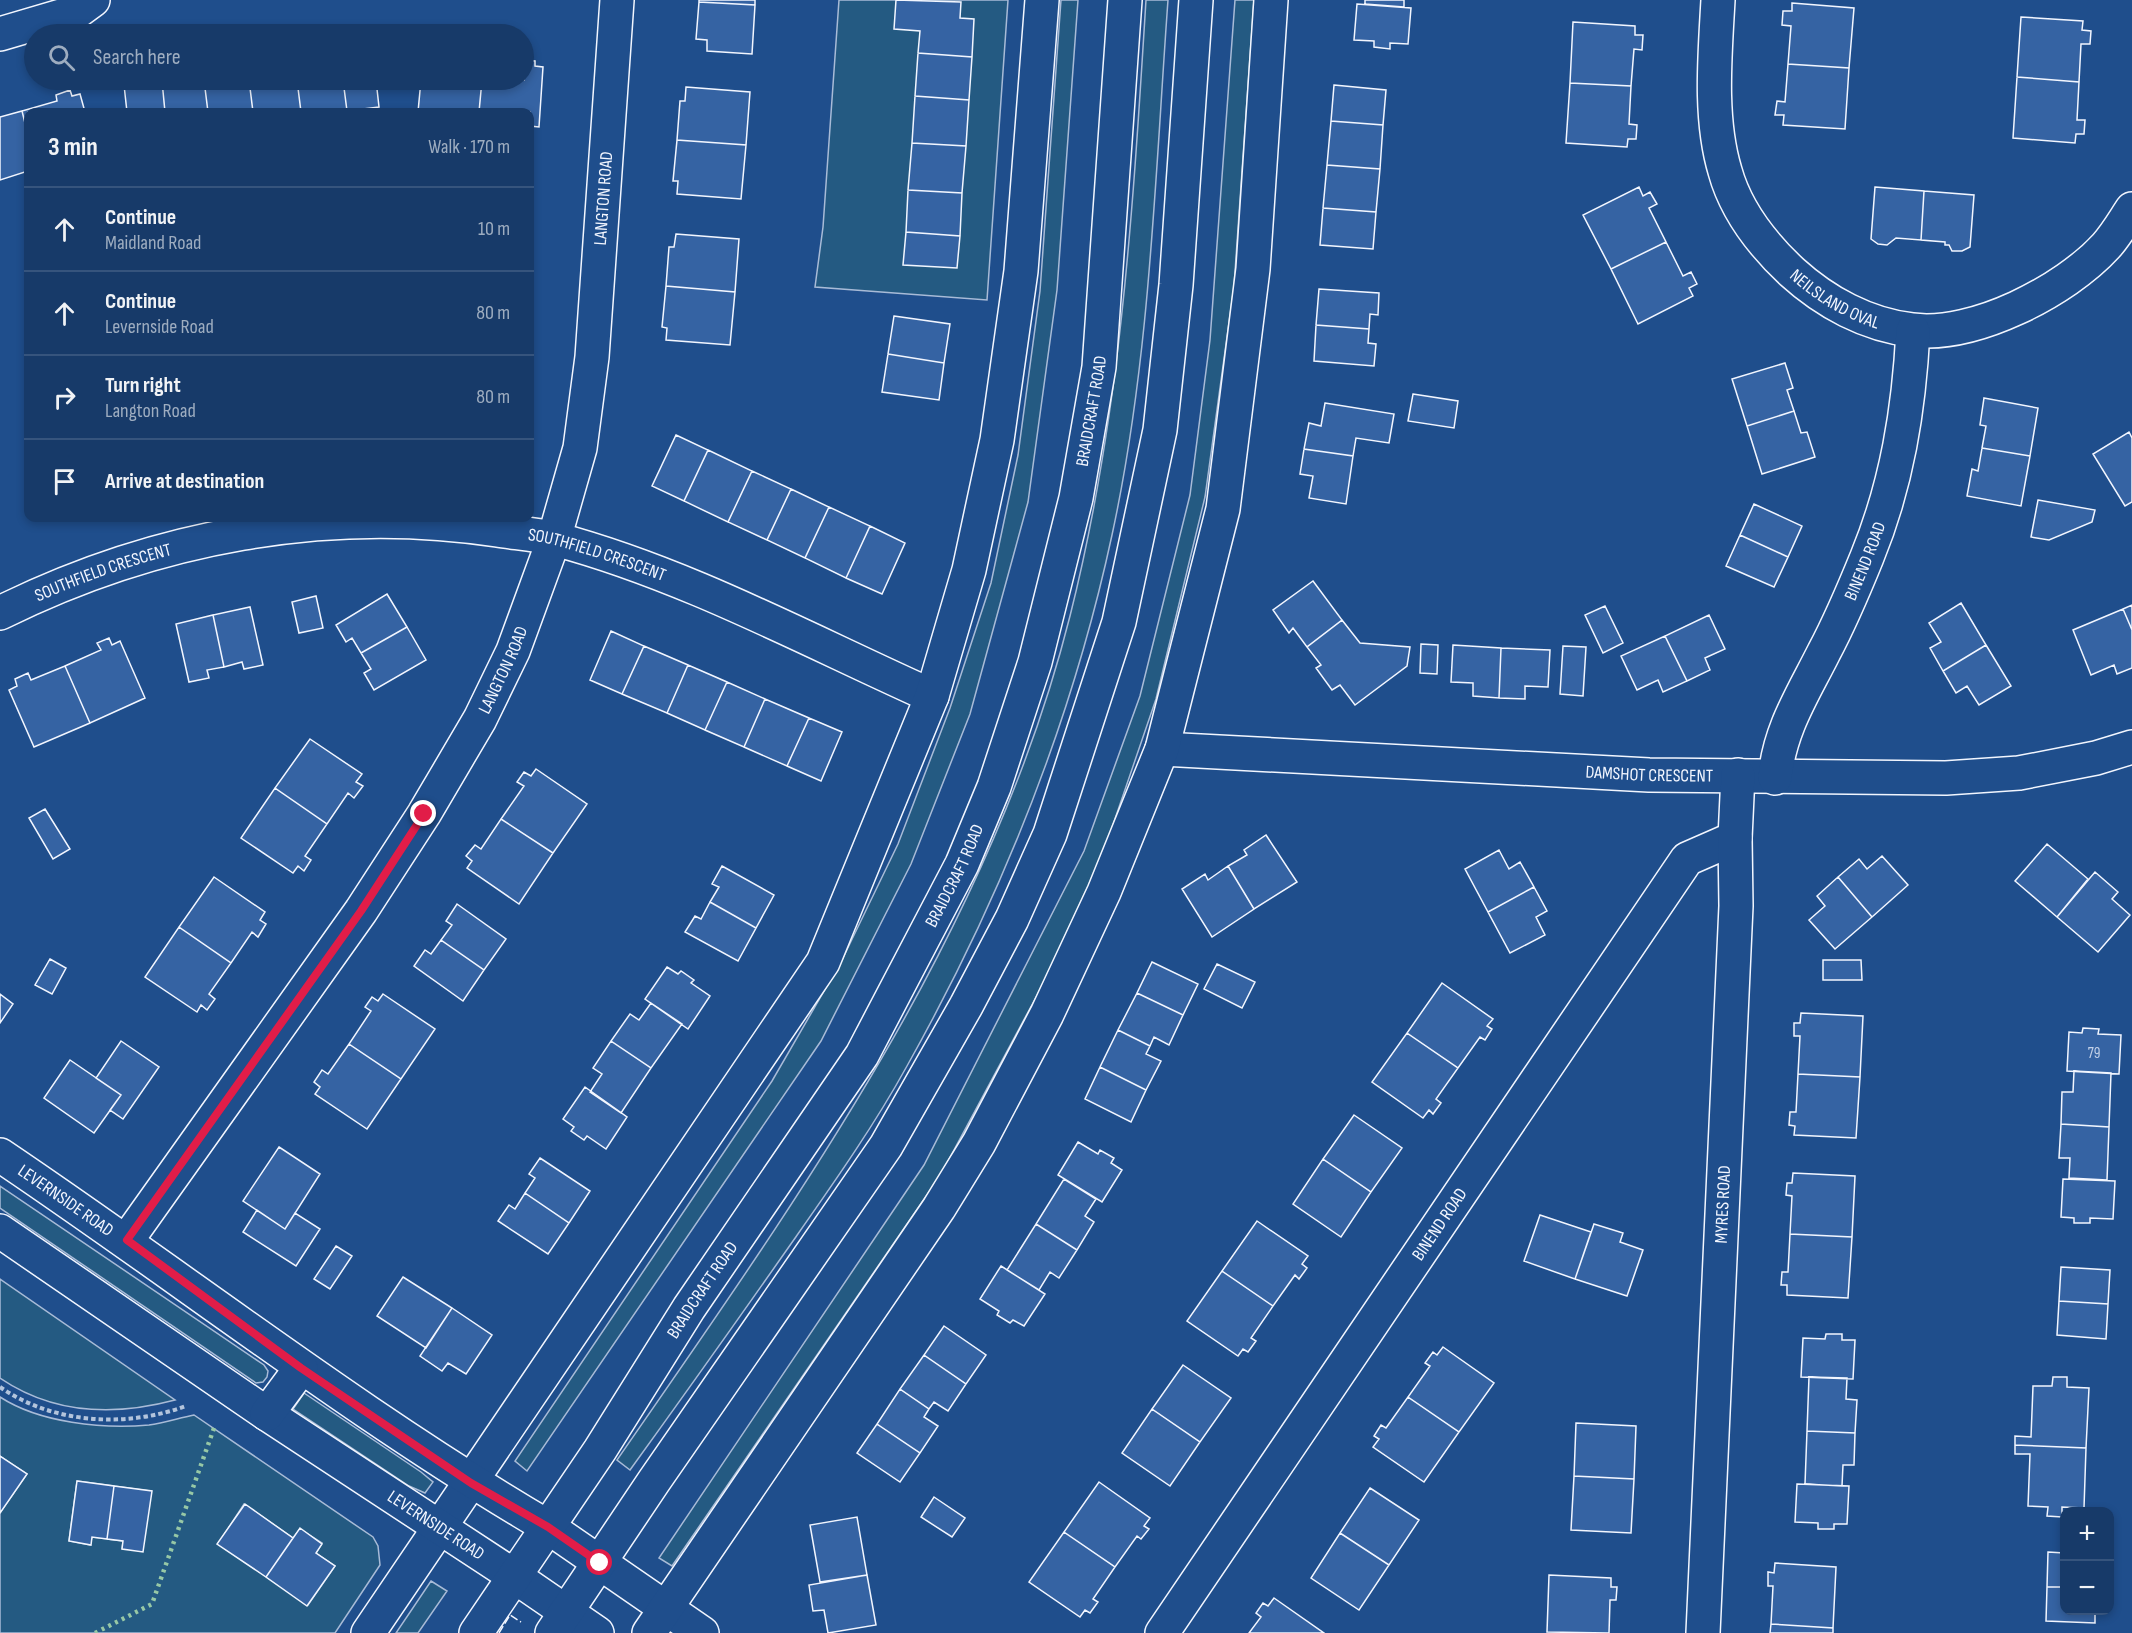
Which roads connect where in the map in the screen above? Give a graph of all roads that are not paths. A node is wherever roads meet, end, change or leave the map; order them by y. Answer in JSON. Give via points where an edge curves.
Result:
{"nodes":[{"id":1,"x":93,"y":0,"type":"edge"},
{"id":2,"x":617,"y":0,"type":"edge"},
{"id":3,"x":1042,"y":0,"type":"edge"},
{"id":4,"x":1125,"y":0,"type":"edge"},
{"id":5,"x":1196,"y":0,"type":"edge"},
{"id":6,"x":1271,"y":0,"type":"edge"},
{"id":7,"x":1719,"y":0,"type":"edge"},
{"id":8,"x":34,"y":24,"type":"edge"},
{"id":9,"x":24,"y":27,"type":"edge"},
{"id":10,"x":0,"y":34,"type":"edge"},
{"id":11,"x":2132,"y":209,"type":"edge"},
{"id":12,"x":1914,"y":331,"type":"junction"},
{"id":13,"x":359,"y":522,"type":"edge"},
{"id":14,"x":435,"y":522,"type":"edge"},
{"id":15,"x":554,"y":539,"type":"junction"},
{"id":16,"x":0,"y":613,"type":"edge"},
{"id":17,"x":932,"y":696,"type":"junction"},
{"id":18,"x":2132,"y":747,"type":"edge"},
{"id":19,"x":1162,"y":749,"type":"junction"},
{"id":20,"x":1738,"y":776,"type":"junction"},
{"id":21,"x":1775,"y":778,"type":"junction"},
{"id":22,"x":1735,"y":838,"type":"junction"},
{"id":23,"x":0,"y":1155,"type":"edge"},
{"id":24,"x":0,"y":1231,"type":"edge"},
{"id":25,"x":127,"y":1240,"type":"junction"},
{"id":26,"x":301,"y":1368,"type":"junction"},
{"id":27,"x":267,"y":1414,"type":"junction"},
{"id":28,"x":471,"y":1483,"type":"junction"},
{"id":29,"x":548,"y":1527,"type":"junction"},
{"id":30,"x":439,"y":1528,"type":"junction"},
{"id":31,"x":600,"y":1563,"type":"junction"},
{"id":32,"x":514,"y":1576,"type":"junction"},
{"id":33,"x":658,"y":1621,"type":"edge"},
{"id":34,"x":560,"y":1622,"type":"edge"},
{"id":35,"x":368,"y":1633,"type":"edge"},
{"id":36,"x":476,"y":1633,"type":"edge"},
{"id":37,"x":597,"y":1633,"type":"edge"},
{"id":38,"x":702,"y":1633,"type":"edge"},
{"id":39,"x":1162,"y":1633,"type":"edge"},
{"id":40,"x":1703,"y":1633,"type":"edge"}],
"edges":[{"from":1,"to":8,"type":"street","via":[[78,11]]},
{"from":2,"to":15,"type":"street","name":"LANGTON ROAD","via":[[592,357],[580,448]]},
{"from":3,"to":17,"type":"street","via":[[1021,271],[997,440],[969,570]]},
{"from":4,"to":29,"type":"street","name":"BRAIDCRAFT ROAD","via":[[1099,367],[1076,498],[1035,662],[994,787],[962,864],[862,1056],[689,1308]]},
{"from":5,"to":31,"type":"street","via":[[1175,297],[1160,430],[1119,622],[1050,834],[1012,919],[886,1146]]},
{"from":6,"to":19,"type":"street","via":[[1253,269],[1222,509]]},
{"from":7,"to":12,"type":"street","name":"NEILSLAND OVAL","via":[[1718,130],[1724,171],[1736,201],[1752,228],[1817,295],[1876,323]]},
{"from":9,"to":10,"type":"street"},
{"from":11,"to":12,"type":"street","name":"NEILSLAND OVAL","via":[[2106,246],[2067,280],[2032,301],[2000,316]]},
{"from":12,"to":21,"type":"street","name":"BINEND ROAD","via":[[1906,418],[1892,485],[1868,555],[1826,650],[1788,720],[1777,755]]},
{"from":13,"to":16,"type":"street","name":"SOUTHFIELD CRESCENT","via":[[259,530],[186,544],[111,566]]},
{"from":14,"to":15,"type":"street","name":"SOUTHFIELD CRESCENT"},
{"from":15,"to":17,"type":"street","name":"SOUTHFIELD CRESCENT","via":[[658,574]]},
{"from":15,"to":25,"type":"street","name":"LANGTON ROAD","via":[[513,651],[480,719],[424,814],[361,911]]},
{"from":17,"to":28,"type":"street","via":[[823,962]]},
{"from":18,"to":21,"type":"street","name":"DAMSHOT CRESCENT","via":[[2019,773],[1946,778]]},
{"from":19,"to":20,"type":"street","name":"DAMSHOT CRESCENT","via":[[1649,775]]},
{"from":19,"to":33,"type":"street","via":[[1104,892],[1047,1014],[979,1143],[939,1208]]},
{"from":20,"to":21,"type":"street","name":"DAMSHOT CRESCENT"},
{"from":20,"to":22,"type":"street","name":"MYRES ROAD"},
{"from":22,"to":39,"type":"street","name":"BINEND ROAD","via":[[1688,859]]},
{"from":22,"to":40,"type":"street","name":"MYRES ROAD","via":[[1736,918]]},
{"from":23,"to":25,"type":"street","name":"LEVERNSIDE ROAD"},
{"from":24,"to":27,"type":"street","name":"LEVERNSIDE ROAD"},
{"from":25,"to":26,"type":"street","name":"LEVERNSIDE ROAD"},
{"from":26,"to":27,"type":"street"},
{"from":26,"to":28,"type":"street","name":"LEVERNSIDE ROAD"},
{"from":27,"to":30,"type":"street","name":"LEVERNSIDE ROAD"},
{"from":28,"to":29,"type":"street","name":"LEVERNSIDE ROAD"},
{"from":28,"to":30,"type":"street"},
{"from":29,"to":31,"type":"street","name":"LEVERNSIDE ROAD"},
{"from":29,"to":32,"type":"street","name":"BRAIDCRAFT ROAD"},
{"from":30,"to":32,"type":"street","name":"LEVERNSIDE ROAD"},
{"from":30,"to":35,"type":"street"},
{"from":31,"to":33,"type":"street","name":"LEVERNSIDE ROAD"},
{"from":31,"to":34,"type":"street"},
{"from":32,"to":34,"type":"street","name":"LEVERNSIDE ROAD"},
{"from":32,"to":36,"type":"street","name":"BRAIDCRAFT ROAD"},
{"from":33,"to":38,"type":"street","name":"LEVERNSIDE ROAD"},
{"from":34,"to":37,"type":"street","name":"LEVERNSIDE ROAD"}]}
